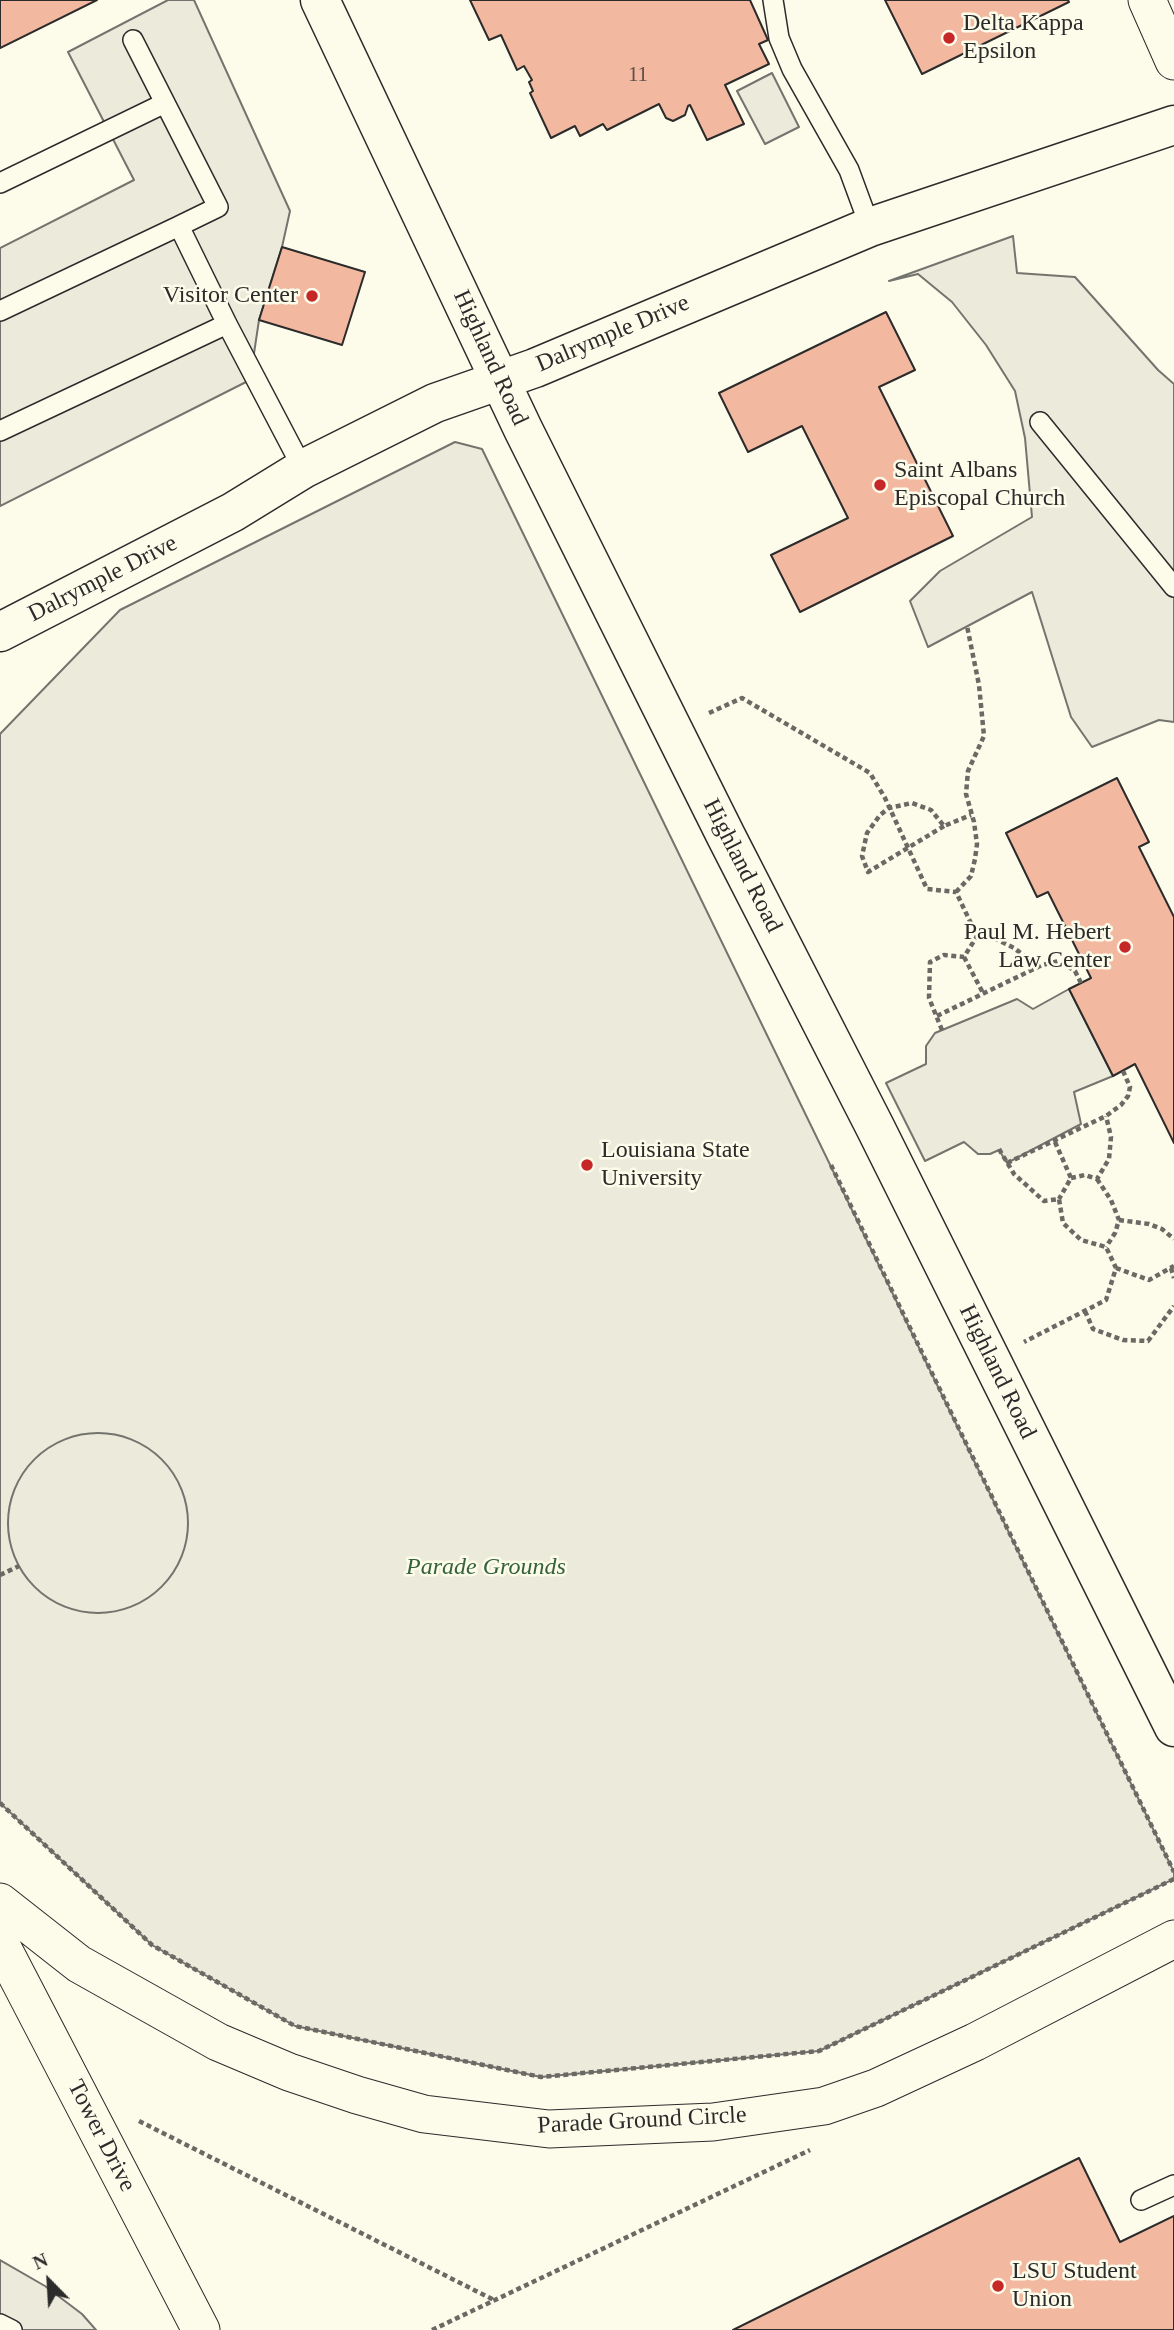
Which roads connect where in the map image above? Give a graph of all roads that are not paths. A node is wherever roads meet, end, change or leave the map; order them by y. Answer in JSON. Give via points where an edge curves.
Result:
{"nodes":[{"id":1,"x":320,"y":0,"type":"edge"},
{"id":2,"x":773,"y":0,"type":"edge"},
{"id":3,"x":1147,"y":0,"type":"edge"},
{"id":4,"x":134,"y":40,"type":"dead end"},
{"id":5,"x":1174,"y":61,"type":"edge"},
{"id":6,"x":165,"y":103,"type":"junction"},
{"id":7,"x":1174,"y":125,"type":"edge"},
{"id":8,"x":0,"y":183,"type":"edge"},
{"id":9,"x":178,"y":226,"type":"junction"},
{"id":10,"x":870,"y":227,"type":"junction"},
{"id":11,"x":0,"y":311,"type":"edge"},
{"id":12,"x":227,"y":324,"type":"junction"},
{"id":13,"x":500,"y":379,"type":"junction"},
{"id":14,"x":1040,"y":422,"type":"dead end"},
{"id":15,"x":0,"y":431,"type":"edge"},
{"id":16,"x":303,"y":468,"type":"junction"},
{"id":17,"x":1174,"y":587,"type":"edge"},
{"id":18,"x":0,"y":632,"type":"edge"},
{"id":19,"x":1174,"y":1727,"type":"edge"},
{"id":20,"x":0,"y":1902,"type":"edge"},
{"id":21,"x":1174,"y":1939,"type":"edge"},
{"id":22,"x":0,"y":1944,"type":"edge"},
{"id":23,"x":1174,"y":2185,"type":"edge"},
{"id":24,"x":1141,"y":2200,"type":"dead end"},
{"id":25,"x":0,"y":2324,"type":"edge"},
{"id":26,"x":12,"y":2330,"type":"edge"},
{"id":27,"x":201,"y":2330,"type":"edge"}],
"edges":[{"from":1,"to":13,"type":"street","name":"Highland Road"},
{"from":2,"to":10,"type":"lane","via":[[779,38],[792,69],[849,170]]},
{"from":3,"to":5,"type":"street"},
{"from":4,"to":6,"type":"lane"},
{"from":6,"to":8,"type":"lane"},
{"from":6,"to":9,"type":"lane","via":[[218,208]]},
{"from":7,"to":10,"type":"street","name":"Dalrymple Drive"},
{"from":9,"to":11,"type":"lane"},
{"from":9,"to":12,"type":"lane"},
{"from":10,"to":13,"type":"street","name":"Dalrymple Drive"},
{"from":12,"to":15,"type":"lane"},
{"from":12,"to":16,"type":"lane"},
{"from":13,"to":16,"type":"street","name":"Dalrymple Drive","via":[[435,403]]},
{"from":13,"to":19,"type":"street","name":"Highland Road"},
{"from":14,"to":17,"type":"lane"},
{"from":16,"to":18,"type":"street","name":"Dalrymple Drive","via":[[233,512]]},
{"from":20,"to":21,"type":"street","name":"Parade Ground Circle","via":[[79,1964],[218,2042],[289,2072],[424,2113],[549,2129],[713,2122],[824,2106],[876,2088],[962,2048]]},
{"from":22,"to":27,"type":"street","name":"Tower Drive"},
{"from":23,"to":24,"type":"lane"},
{"from":25,"to":26,"type":"lane"}]}
